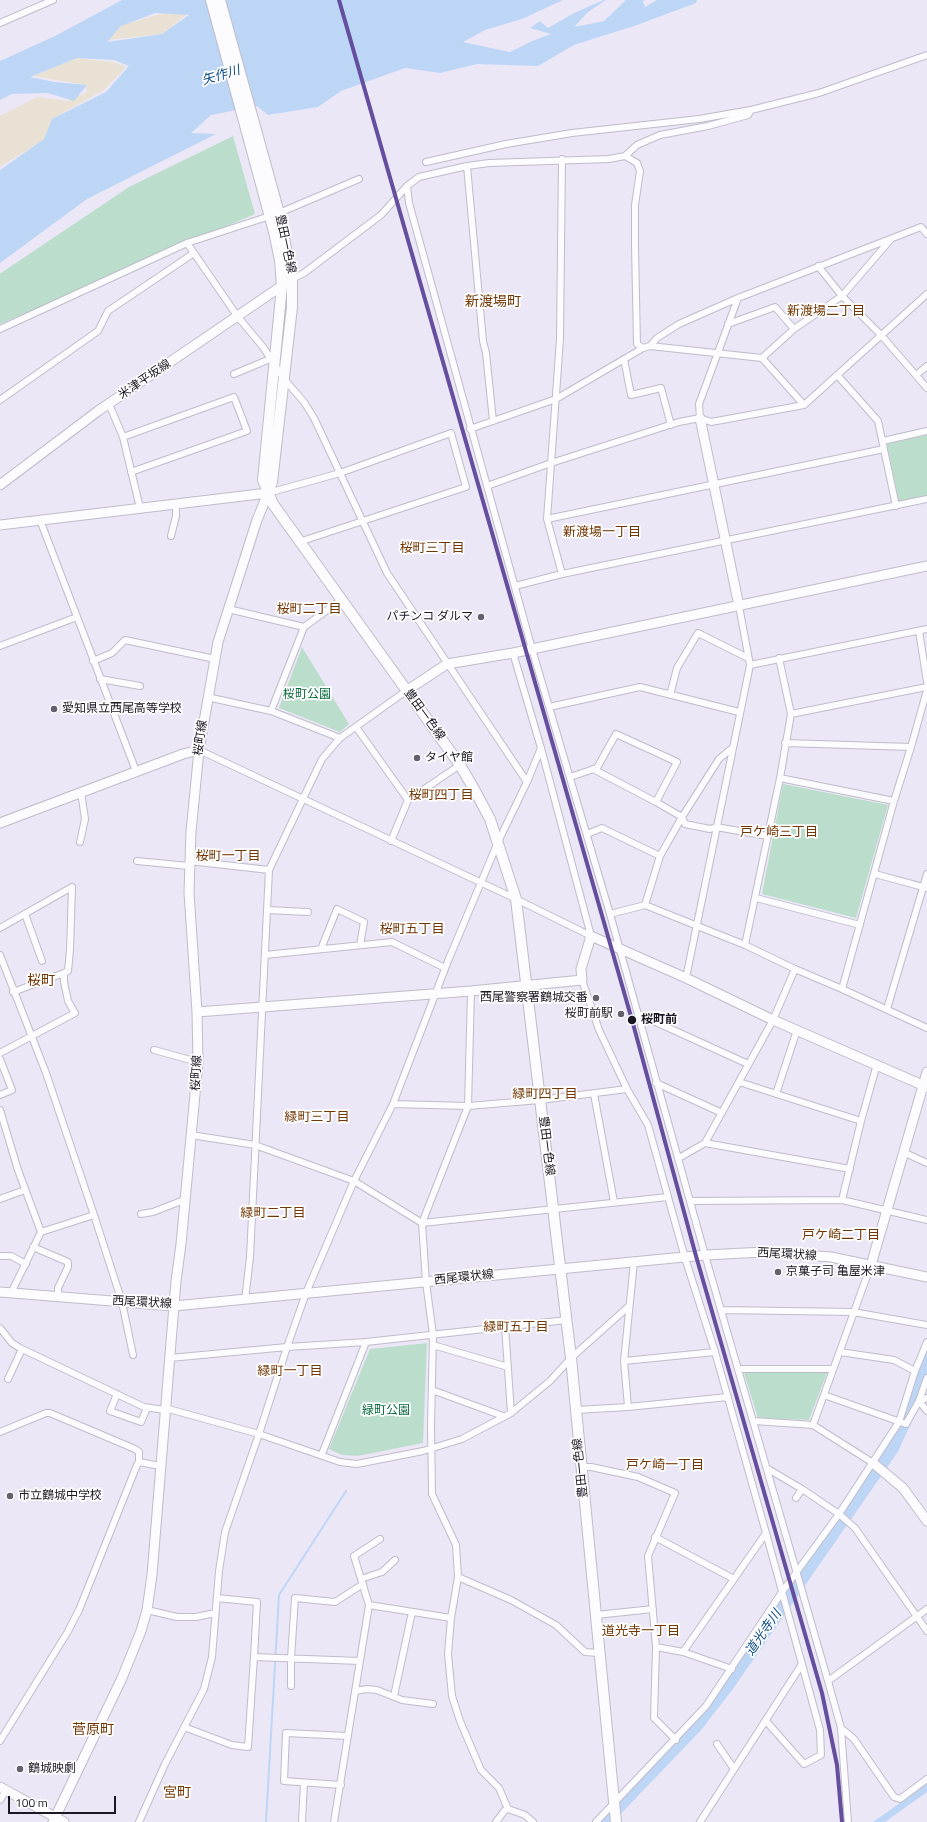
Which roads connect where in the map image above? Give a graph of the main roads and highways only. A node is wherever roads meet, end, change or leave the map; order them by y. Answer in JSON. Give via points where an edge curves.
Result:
{"nodes":[{"id":1,"x":211,"y":0,"type":"edge"},
{"id":2,"x":220,"y":0,"type":"edge"},
{"id":3,"x":273,"y":211,"type":"junction"},
{"id":4,"x":268,"y":493,"type":"junction"},
{"id":5,"x":616,"y":1822,"type":"edge"}],
"edges":[{"from":1,"to":3,"type":"main road","name":"豊田一色線"},
{"from":2,"to":3,"type":"main road","name":"豊田一色線"},
{"from":3,"to":4,"type":"main road","name":"豊田一色線","via":[[282,286],[272,362],[263,480]]},
{"from":3,"to":4,"type":"main road","name":"豊田一色線","via":[[292,279],[292,307],[272,482]]},
{"from":4,"to":5,"type":"main road","name":"豊田一色線","via":[[299,542],[460,765],[490,819],[516,899],[571,1358]]}]}
